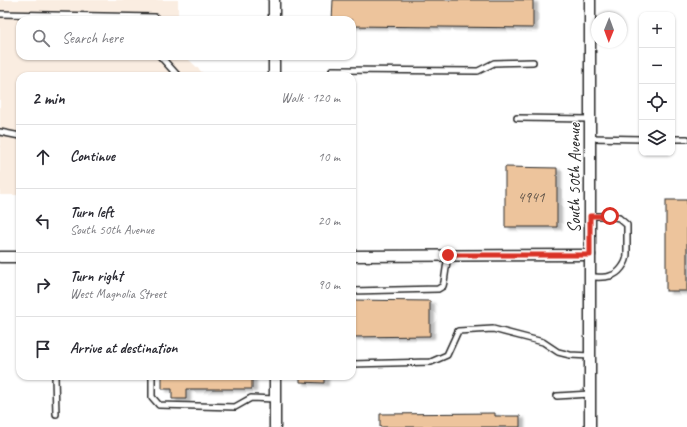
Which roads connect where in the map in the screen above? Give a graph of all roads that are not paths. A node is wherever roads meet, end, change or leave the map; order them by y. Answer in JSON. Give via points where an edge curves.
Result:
{"nodes":[{"id":1,"x":274,"y":0,"type":"edge"},
{"id":2,"x":590,"y":0,"type":"edge"},
{"id":3,"x":0,"y":14,"type":"edge"},
{"id":4,"x":103,"y":16,"type":"edge"},
{"id":5,"x":274,"y":16,"type":"edge"},
{"id":6,"x":164,"y":60,"type":"edge"},
{"id":7,"x":274,"y":60,"type":"edge"},
{"id":8,"x":533,"y":62,"type":"dead end"},
{"id":9,"x":332,"y":70,"type":"dead end"},
{"id":10,"x":174,"y":72,"type":"edge"},
{"id":11,"x":274,"y":72,"type":"edge"},
{"id":12,"x":517,"y":118,"type":"dead end"},
{"id":13,"x":589,"y":118,"type":"junction"},
{"id":14,"x":0,"y":132,"type":"edge"},
{"id":15,"x":16,"y":135,"type":"edge"},
{"id":16,"x":590,"y":138,"type":"junction"},
{"id":17,"x":639,"y":139,"type":"edge"},
{"id":18,"x":675,"y":139,"type":"edge"},
{"id":19,"x":687,"y":139,"type":"edge"},
{"id":20,"x":590,"y":216,"type":"junction"},
{"id":21,"x":448,"y":255,"type":"junction"},
{"id":22,"x":590,"y":255,"type":"junction"},
{"id":23,"x":356,"y":256,"type":"edge"},
{"id":24,"x":0,"y":257,"type":"edge"},
{"id":25,"x":16,"y":257,"type":"edge"},
{"id":26,"x":590,"y":277,"type":"junction"},
{"id":27,"x":356,"y":290,"type":"edge"},
{"id":28,"x":590,"y":356,"type":"junction"},
{"id":29,"x":356,"y":364,"type":"edge"},
{"id":30,"x":55,"y":380,"type":"edge"},
{"id":31,"x":152,"y":380,"type":"edge"},
{"id":32,"x":275,"y":380,"type":"edge"},
{"id":33,"x":590,"y":394,"type":"junction"},
{"id":34,"x":557,"y":396,"type":"dead end"},
{"id":35,"x":275,"y":399,"type":"junction"},
{"id":36,"x":56,"y":414,"type":"dead end"},
{"id":37,"x":275,"y":427,"type":"edge"},
{"id":38,"x":590,"y":427,"type":"edge"}],
"edges":[{"from":1,"to":5,"type":"street"},
{"from":2,"to":13,"type":"street","name":"South 50th Avenue"},
{"from":3,"to":4,"type":"lane"},
{"from":6,"to":10,"type":"lane"},
{"from":7,"to":11,"type":"street"},
{"from":8,"to":9,"type":"lane","via":[[494,63],[478,71]]},
{"from":12,"to":13,"type":"lane"},
{"from":13,"to":16,"type":"street","name":"South 50th Avenue"},
{"from":14,"to":15,"type":"lane"},
{"from":16,"to":17,"type":"lane"},
{"from":16,"to":20,"type":"street","name":"South 50th Avenue"},
{"from":18,"to":19,"type":"lane"},
{"from":20,"to":22,"type":"street","name":"South 50th Avenue"},
{"from":20,"to":26,"type":"lane","via":[[619,218],[627,225],[627,257],[623,266],[616,274]]},
{"from":21,"to":22,"type":"street"},
{"from":21,"to":23,"type":"street"},
{"from":21,"to":27,"type":"lane","via":[[443,286],[438,289]]},
{"from":22,"to":26,"type":"street","name":"South 50th Avenue"},
{"from":24,"to":25,"type":"street"},
{"from":26,"to":28,"type":"street","name":"South 50th Avenue"},
{"from":28,"to":29,"type":"lane","via":[[558,352],[543,342],[494,330],[469,330],[458,331],[447,355],[432,362]]},
{"from":28,"to":33,"type":"street","name":"South 50th Avenue"},
{"from":30,"to":36,"type":"lane"},
{"from":31,"to":35,"type":"lane","via":[[152,397],[159,405],[235,407],[251,398]]},
{"from":32,"to":35,"type":"street"},
{"from":33,"to":34,"type":"lane"},
{"from":33,"to":38,"type":"street","name":"South 50th Avenue"},
{"from":35,"to":37,"type":"street"}]}
